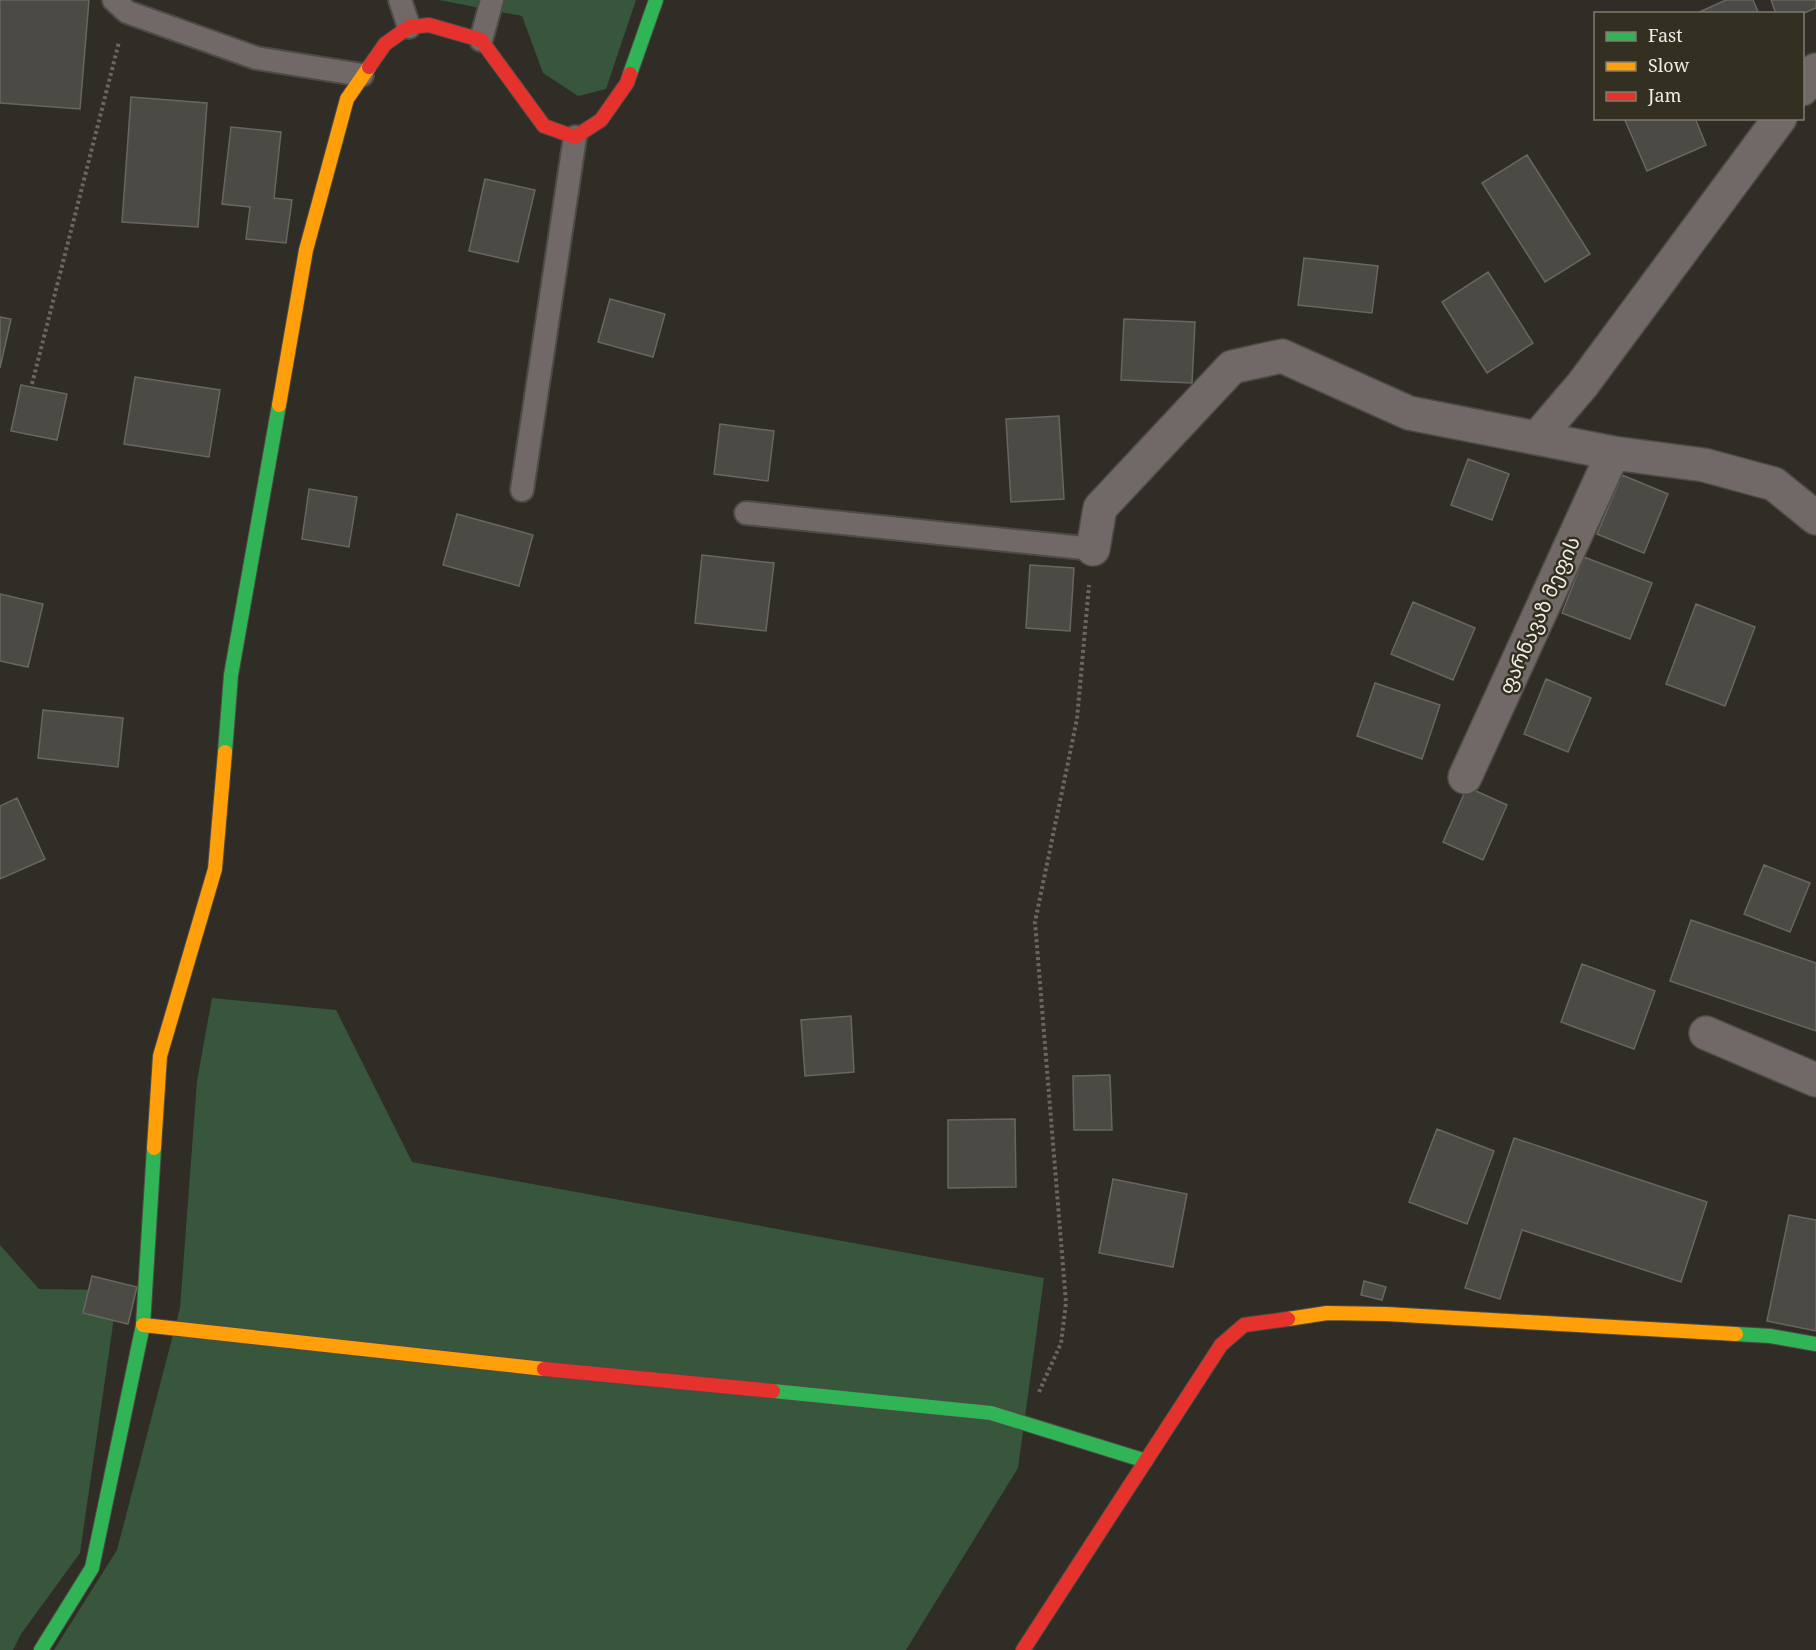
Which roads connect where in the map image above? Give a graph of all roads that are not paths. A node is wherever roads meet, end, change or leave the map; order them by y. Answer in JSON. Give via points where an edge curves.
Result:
{"nodes":[{"id":1,"x":400,"y":0,"type":"edge"},
{"id":2,"x":492,"y":0,"type":"edge"},
{"id":3,"x":656,"y":0,"type":"edge"},
{"id":4,"x":120,"y":6,"type":"edge"},
{"id":5,"x":409,"y":27,"type":"junction"},
{"id":6,"x":481,"y":40,"type":"junction"},
{"id":7,"x":1816,"y":70,"type":"edge"},
{"id":8,"x":362,"y":75,"type":"junction"},
{"id":9,"x":1804,"y":87,"type":"edge"},
{"id":10,"x":1779,"y":120,"type":"edge"},
{"id":11,"x":575,"y":137,"type":"junction"},
{"id":12,"x":1537,"y":438,"type":"junction"},
{"id":13,"x":1613,"y":453,"type":"junction"},
{"id":14,"x":522,"y":490,"type":"dead end"},
{"id":15,"x":746,"y":513,"type":"dead end"},
{"id":16,"x":1816,"y":518,"type":"edge"},
{"id":17,"x":1092,"y":549,"type":"joint"},
{"id":18,"x":1466,"y":777,"type":"dead end"},
{"id":19,"x":1706,"y":1033,"type":"dead end"},
{"id":20,"x":1816,"y":1080,"type":"edge"},
{"id":21,"x":143,"y":1324,"type":"junction"},
{"id":22,"x":1816,"y":1344,"type":"edge"},
{"id":23,"x":1146,"y":1461,"type":"junction"},
{"id":24,"x":41,"y":1650,"type":"edge"},
{"id":25,"x":1023,"y":1650,"type":"edge"}],
"edges":[{"from":1,"to":5,"type":"lane"},
{"from":2,"to":6,"type":"lane"},
{"from":3,"to":11,"type":"street","via":[[627,83],[601,120]]},
{"from":4,"to":8,"type":"lane","via":[[256,58]]},
{"from":5,"to":6,"type":"street","via":[[429,25]]},
{"from":5,"to":8,"type":"street","via":[[385,44]]},
{"from":6,"to":11,"type":"street","via":[[544,126]]},
{"from":7,"to":9,"type":"street"},
{"from":8,"to":21,"type":"street","via":[[347,99],[306,250],[231,675],[215,869],[160,1056]]},
{"from":10,"to":12,"type":"street","via":[[1583,384]]},
{"from":11,"to":14,"type":"lane"},
{"from":12,"to":13,"type":"street"},
{"from":12,"to":17,"type":"street","via":[[1409,413],[1282,356],[1232,367],[1100,508]]},
{"from":13,"to":16,"type":"street","via":[[1704,465],[1774,484]]},
{"from":13,"to":18,"type":"street","name":"ფარნავაზ მეფის"},
{"from":15,"to":17,"type":"lane"},
{"from":19,"to":20,"type":"street"},
{"from":21,"to":23,"type":"street","via":[[513,1366],[991,1413]]},
{"from":21,"to":24,"type":"street","via":[[92,1568]]},
{"from":22,"to":23,"type":"street","via":[[1770,1336],[1386,1314],[1327,1313],[1244,1325],[1221,1345]]},
{"from":23,"to":25,"type":"street"}]}
